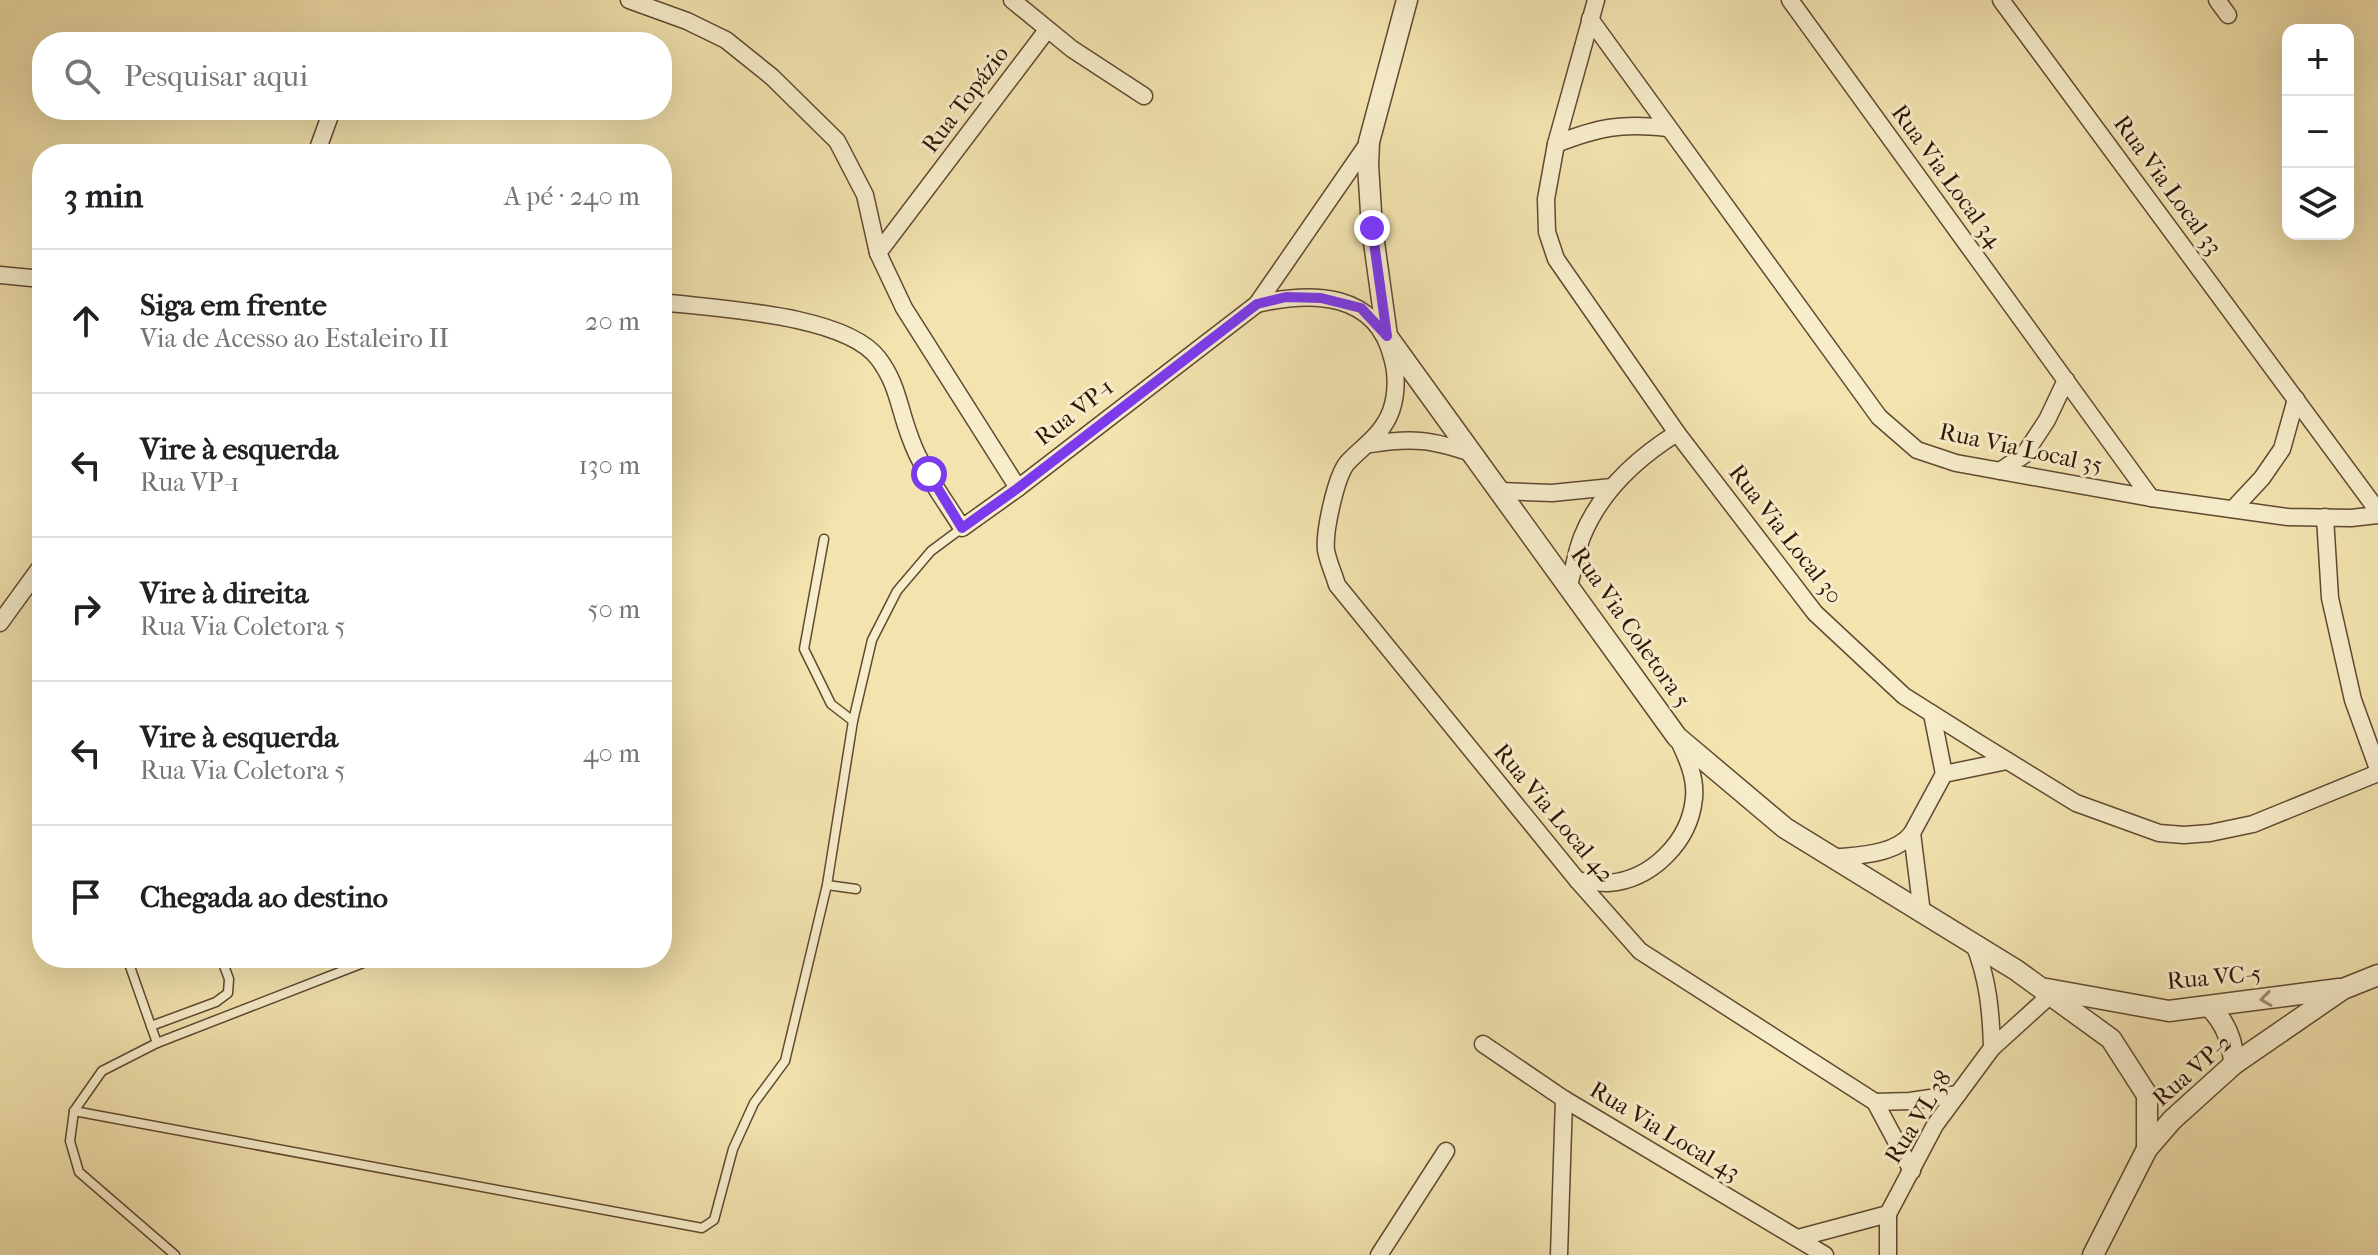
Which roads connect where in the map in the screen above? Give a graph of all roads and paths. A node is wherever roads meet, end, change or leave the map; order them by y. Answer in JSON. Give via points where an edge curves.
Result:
{"nodes":[{"id":1,"x":629,"y":0,"type":"edge"},
{"id":2,"x":1012,"y":0,"type":"edge"},
{"id":3,"x":1407,"y":0,"type":"edge"},
{"id":4,"x":1596,"y":0,"type":"edge"},
{"id":5,"x":1790,"y":0,"type":"edge"},
{"id":6,"x":2001,"y":0,"type":"edge"},
{"id":7,"x":2217,"y":0,"type":"edge"},
{"id":8,"x":2228,"y":15,"type":"dead end"},
{"id":9,"x":1590,"y":19,"type":"junction"},
{"id":10,"x":1047,"y":30,"type":"junction"},
{"id":11,"x":1144,"y":96,"type":"dead end"},
{"id":12,"x":328,"y":120,"type":"edge"},
{"id":13,"x":1667,"y":128,"type":"junction"},
{"id":14,"x":1369,"y":142,"type":"junction"},
{"id":15,"x":320,"y":144,"type":"edge"},
{"id":16,"x":1556,"y":144,"type":"junction"},
{"id":17,"x":878,"y":253,"type":"junction"},
{"id":18,"x":0,"y":275,"type":"edge"},
{"id":19,"x":32,"y":278,"type":"edge"},
{"id":20,"x":672,"y":303,"type":"edge"},
{"id":21,"x":1257,"y":304,"type":"junction"},
{"id":22,"x":1387,"y":336,"type":"junction"},
{"id":23,"x":2066,"y":380,"type":"junction"},
{"id":24,"x":2296,"y":399,"type":"junction"},
{"id":25,"x":1677,"y":433,"type":"junction"},
{"id":26,"x":1371,"y":444,"type":"junction"},
{"id":27,"x":1474,"y":454,"type":"junction"},
{"id":28,"x":2000,"y":471,"type":"junction"},
{"id":29,"x":1612,"y":487,"type":"junction"},
{"id":30,"x":1018,"y":488,"type":"junction"},
{"id":31,"x":1501,"y":491,"type":"junction"},
{"id":32,"x":2151,"y":498,"type":"junction"},
{"id":33,"x":2233,"y":509,"type":"junction"},
{"id":34,"x":2378,"y":513,"type":"edge"},
{"id":35,"x":2325,"y":517,"type":"junction"},
{"id":36,"x":962,"y":528,"type":"junction"},
{"id":37,"x":824,"y":539,"type":"dead end"},
{"id":38,"x":32,"y":579,"type":"edge"},
{"id":39,"x":1569,"y":585,"type":"junction"},
{"id":40,"x":0,"y":623,"type":"edge"},
{"id":41,"x":1932,"y":714,"type":"junction"},
{"id":42,"x":853,"y":721,"type":"junction"},
{"id":43,"x":1677,"y":737,"type":"junction"},
{"id":44,"x":2007,"y":761,"type":"junction"},
{"id":45,"x":2378,"y":771,"type":"edge"},
{"id":46,"x":1944,"y":774,"type":"junction"},
{"id":47,"x":1912,"y":833,"type":"junction"},
{"id":48,"x":1833,"y":858,"type":"junction"},
{"id":49,"x":1578,"y":881,"type":"junction"},
{"id":50,"x":827,"y":885,"type":"junction"},
{"id":51,"x":856,"y":889,"type":"dead end"},
{"id":52,"x":1888,"y":892,"type":"joint"},
{"id":53,"x":1922,"y":913,"type":"junction"},
{"id":54,"x":1974,"y":944,"type":"junction"},
{"id":55,"x":131,"y":968,"type":"edge"},
{"id":56,"x":225,"y":968,"type":"edge"},
{"id":57,"x":350,"y":968,"type":"edge"},
{"id":58,"x":2378,"y":975,"type":"edge"},
{"id":59,"x":2343,"y":989,"type":"junction"},
{"id":60,"x":2050,"y":991,"type":"junction"},
{"id":61,"x":2125,"y":1002,"type":"junction"},
{"id":62,"x":2210,"y":1007,"type":"junction"},
{"id":63,"x":151,"y":1026,"type":"junction"},
{"id":64,"x":2111,"y":1039,"type":"junction"},
{"id":65,"x":157,"y":1043,"type":"junction"},
{"id":66,"x":1483,"y":1044,"type":"dead end"},
{"id":67,"x":1992,"y":1048,"type":"junction"},
{"id":68,"x":2234,"y":1064,"type":"junction"},
{"id":69,"x":1958,"y":1094,"type":"junction"},
{"id":70,"x":2147,"y":1095,"type":"junction"},
{"id":71,"x":1564,"y":1099,"type":"junction"},
{"id":72,"x":1875,"y":1102,"type":"junction"},
{"id":73,"x":2189,"y":1104,"type":"junction"},
{"id":74,"x":74,"y":1111,"type":"junction"},
{"id":75,"x":2147,"y":1149,"type":"junction"},
{"id":76,"x":1446,"y":1151,"type":"dead end"},
{"id":77,"x":1912,"y":1171,"type":"junction"},
{"id":78,"x":1888,"y":1214,"type":"junction"},
{"id":79,"x":1798,"y":1238,"type":"junction"},
{"id":80,"x":175,"y":1255,"type":"edge"},
{"id":81,"x":1379,"y":1255,"type":"edge"},
{"id":82,"x":1559,"y":1255,"type":"edge"},
{"id":83,"x":1825,"y":1255,"type":"edge"},
{"id":84,"x":1888,"y":1255,"type":"edge"},
{"id":85,"x":2093,"y":1255,"type":"edge"}],
"edges":[{"from":1,"to":17,"type":"street","via":[[726,40],[837,141],[865,195]]},
{"from":2,"to":10,"type":"street"},
{"from":3,"to":14,"type":"street","name":"Rua VP-1"},
{"from":4,"to":9,"type":"street","name":"Rua Via Local 30"},
{"from":5,"to":23,"type":"street","name":"Rua Via Local 34"},
{"from":6,"to":24,"type":"street","name":"Rua Via Local 33"},
{"from":7,"to":8,"type":"street"},
{"from":9,"to":13,"type":"street","name":"Rua Via Local 35"},
{"from":9,"to":16,"type":"street","name":"Rua Via Local 30"},
{"from":10,"to":11,"type":"street"},
{"from":10,"to":17,"type":"street","name":"Rua Topázio"},
{"from":12,"to":15,"type":"street"},
{"from":13,"to":16,"type":"street","via":[[1631,124],[1591,130]]},
{"from":13,"to":28,"type":"street","name":"Rua Via Local 35","via":[[1879,417],[1917,450]]},
{"from":14,"to":21,"type":"street","name":"Rua VP-1"},
{"from":14,"to":22,"type":"street","name":"Rua Via Coletora 5","via":[[1372,228]]},
{"from":16,"to":25,"type":"street","name":"Rua Via Local 30","via":[[1546,199],[1547,232],[1556,259]]},
{"from":17,"to":30,"type":"street","via":[[904,308]]},
{"from":18,"to":19,"type":"street"},
{"from":20,"to":36,"type":"street","via":[[807,322],[846,333],[864,346],[877,357],[899,395],[910,439]]},
{"from":21,"to":22,"type":"street","name":"Rua Via Coletora 5","via":[[1286,297],[1334,301],[1361,308]]},
{"from":21,"to":30,"type":"street","name":"Rua VP-1"},
{"from":22,"to":26,"type":"street","via":[[1397,373],[1391,411]]},
{"from":22,"to":27,"type":"street","name":"Rua Via Coletora 5"},
{"from":23,"to":28,"type":"street","via":[[2024,455]]},
{"from":23,"to":32,"type":"street","name":"Rua Via Local 34"},
{"from":24,"to":33,"type":"street","via":[[2282,449]]},
{"from":24,"to":34,"type":"street","name":"Rua Via Local 33"},
{"from":25,"to":29,"type":"street","via":[[1649,451]]},
{"from":25,"to":41,"type":"street","name":"Rua Via Local 30","via":[[1815,613],[1904,696]]},
{"from":26,"to":27,"type":"street","via":[[1438,441]]},
{"from":26,"to":49,"type":"street","name":"Rua Via Local 42","via":[[1346,464],[1329,511],[1326,549],[1337,585]]},
{"from":27,"to":31,"type":"street","name":"Rua Via Coletora 5"},
{"from":28,"to":32,"type":"street","name":"Rua Via Local 35"},
{"from":29,"to":31,"type":"street"},
{"from":29,"to":39,"type":"street","via":[[1582,536]]},
{"from":30,"to":36,"type":"street","name":"Rua VP-1"},
{"from":31,"to":39,"type":"street","name":"Rua Via Coletora 5"},
{"from":32,"to":33,"type":"street","name":"Rua Via Local 35"},
{"from":33,"to":35,"type":"street","name":"Rua Via Local 35"},
{"from":34,"to":35,"type":"street","name":"Rua Via Local 35"},
{"from":35,"to":45,"type":"street","via":[[2330,598],[2353,700]]},
{"from":36,"to":42,"type":"lane","name":"Rua VP-1","via":[[931,551],[897,591],[872,640]]},
{"from":37,"to":42,"type":"lane","via":[[804,649],[831,704]]},
{"from":38,"to":40,"type":"street"},
{"from":39,"to":43,"type":"street","name":"Rua Via Coletora 5"},
{"from":41,"to":44,"type":"street","name":"Rua Via Local 30"},
{"from":41,"to":46,"type":"street"},
{"from":42,"to":50,"type":"lane","name":"Rua VP-1"},
{"from":43,"to":48,"type":"street","name":"Rua Via Coletora 5","via":[[1785,828]]},
{"from":43,"to":49,"type":"street","via":[[1691,766],[1694,798],[1685,829],[1667,856],[1641,874],[1610,883]]},
{"from":44,"to":45,"type":"street","name":"Rua Via Local 30","via":[[2076,803],[2159,833],[2184,835],[2253,824]]},
{"from":44,"to":46,"type":"street"},
{"from":46,"to":47,"type":"street"},
{"from":47,"to":48,"type":"street","via":[[1877,852]]},
{"from":47,"to":53,"type":"street"},
{"from":48,"to":52,"type":"street","name":"Rua Via Coletora 5"},
{"from":49,"to":72,"type":"street","name":"Rua Via Local 42","via":[[1640,951]]},
{"from":50,"to":51,"type":"lane"},
{"from":50,"to":74,"type":"lane","name":"Rua VP-1","via":[[785,1061],[754,1103],[733,1149],[714,1220],[702,1228]]},
{"from":52,"to":53,"type":"street","name":"Rua VC-5"},
{"from":53,"to":54,"type":"street","name":"Rua VC-5"},
{"from":54,"to":60,"type":"street","name":"Rua VC-5"},
{"from":54,"to":67,"type":"street","via":[[1991,1004]]},
{"from":55,"to":63,"type":"lane"},
{"from":56,"to":63,"type":"lane","via":[[228,993]]},
{"from":57,"to":65,"type":"lane"},
{"from":58,"to":59,"type":"street","name":"Rua VP-2"},
{"from":59,"to":62,"type":"street","name":"Rua VC-5","one_way":true},
{"from":59,"to":68,"type":"street","name":"Rua VP-2"},
{"from":60,"to":61,"type":"street","name":"Rua VC-5"},
{"from":60,"to":64,"type":"street","name":"Rua VC-5"},
{"from":60,"to":67,"type":"street","name":"Rua VL 38"},
{"from":61,"to":62,"type":"street","name":"Rua VC-5","via":[[2169,1011]]},
{"from":61,"to":64,"type":"street","via":[[2107,1013]]},
{"from":62,"to":68,"type":"street","via":[[2227,1030]]},
{"from":63,"to":65,"type":"lane"},
{"from":64,"to":70,"type":"street","name":"Rua VC-5"},
{"from":65,"to":74,"type":"lane","via":[[102,1071]]},
{"from":66,"to":71,"type":"street","name":"Rua Via Local 43"},
{"from":67,"to":69,"type":"street","name":"Rua VL 38"},
{"from":68,"to":73,"type":"street","name":"Rua VP-2"},
{"from":69,"to":72,"type":"street"},
{"from":69,"to":77,"type":"street","name":"Rua VL 38"},
{"from":70,"to":73,"type":"street","via":[[2167,1107]]},
{"from":70,"to":75,"type":"street"},
{"from":71,"to":79,"type":"street","name":"Rua Via Local 43"},
{"from":71,"to":82,"type":"street"},
{"from":72,"to":77,"type":"street","name":"Rua Via Local 42"},
{"from":73,"to":75,"type":"street","name":"Rua VP-2"},
{"from":74,"to":80,"type":"lane","via":[[70,1141],[79,1172]]},
{"from":75,"to":85,"type":"street","name":"Rua VP-2"},
{"from":76,"to":81,"type":"street"},
{"from":77,"to":78,"type":"street","name":"Rua VL 38"},
{"from":78,"to":79,"type":"street"},
{"from":78,"to":84,"type":"street"},
{"from":79,"to":83,"type":"street","name":"Rua Via Local 43"}]}
